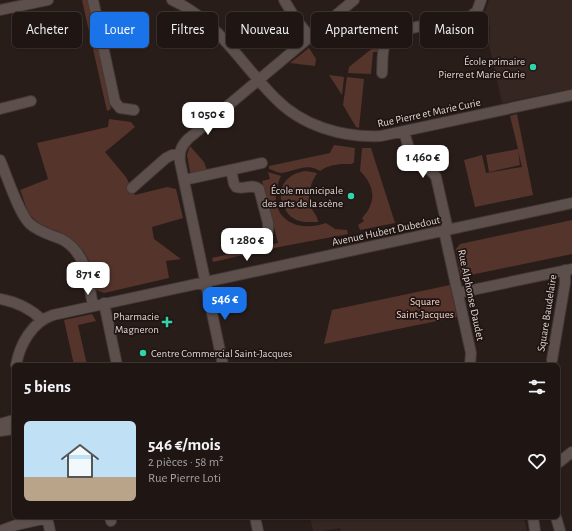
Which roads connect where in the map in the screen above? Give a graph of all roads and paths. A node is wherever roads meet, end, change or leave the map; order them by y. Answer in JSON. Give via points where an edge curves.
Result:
{"nodes":[{"id":1,"x":48,"y":0,"type":"edge"},
{"id":2,"x":93,"y":0,"type":"edge"},
{"id":3,"x":172,"y":0,"type":"edge"},
{"id":4,"x":284,"y":0,"type":"edge"},
{"id":5,"x":354,"y":0,"type":"edge"},
{"id":6,"x":481,"y":0,"type":"edge"},
{"id":7,"x":0,"y":10,"type":"edge"},
{"id":8,"x":310,"y":37,"type":"junction"},
{"id":9,"x":382,"y":73,"type":"dead end"},
{"id":10,"x":258,"y":80,"type":"junction"},
{"id":11,"x":572,"y":95,"type":"edge"},
{"id":12,"x":31,"y":101,"type":"dead end"},
{"id":13,"x":0,"y":109,"type":"edge"},
{"id":14,"x":134,"y":110,"type":"dead end"},
{"id":15,"x":404,"y":131,"type":"junction"},
{"id":16,"x":180,"y":154,"type":"junction"},
{"id":17,"x":0,"y":160,"type":"edge"},
{"id":18,"x":262,"y":163,"type":"dead end"},
{"id":19,"x":231,"y":170,"type":"junction"},
{"id":20,"x":184,"y":180,"type":"junction"},
{"id":21,"x":132,"y":188,"type":"dead end"},
{"id":22,"x":572,"y":204,"type":"edge"},
{"id":23,"x":446,"y":230,"type":"junction"},
{"id":24,"x":268,"y":231,"type":"dead end"},
{"id":25,"x":569,"y":269,"type":"edge"},
{"id":26,"x":206,"y":282,"type":"junction"},
{"id":27,"x":458,"y":293,"type":"junction"},
{"id":28,"x":0,"y":299,"type":"edge"},
{"id":29,"x":104,"y":303,"type":"junction"},
{"id":30,"x":93,"y":306,"type":"junction"},
{"id":31,"x":42,"y":320,"type":"junction"},
{"id":32,"x":552,"y":360,"type":"dead end"},
{"id":33,"x":17,"y":363,"type":"edge"},
{"id":34,"x":117,"y":363,"type":"edge"},
{"id":35,"x":223,"y":363,"type":"edge"},
{"id":36,"x":470,"y":363,"type":"edge"},
{"id":37,"x":12,"y":421,"type":"edge"},
{"id":38,"x":0,"y":424,"type":"edge"},
{"id":39,"x":12,"y":428,"type":"edge"},
{"id":40,"x":0,"y":431,"type":"edge"},
{"id":41,"x":572,"y":452,"type":"edge"},
{"id":42,"x":560,"y":461,"type":"edge"},
{"id":43,"x":43,"y":519,"type":"edge"},
{"id":44,"x":47,"y":519,"type":"edge"},
{"id":45,"x":255,"y":519,"type":"edge"},
{"id":46,"x":533,"y":519,"type":"edge"},
{"id":47,"x":557,"y":519,"type":"edge"},
{"id":48,"x":0,"y":531,"type":"edge"},
{"id":49,"x":50,"y":531,"type":"edge"},
{"id":50,"x":258,"y":531,"type":"edge"},
{"id":51,"x":535,"y":531,"type":"edge"},
{"id":52,"x":560,"y":531,"type":"edge"}],
"edges":[{"from":1,"to":7,"type":"street"},
{"from":2,"to":14,"type":"street","via":[[115,102],[120,108]]},
{"from":3,"to":10,"type":"street","name":"Rue Pierre et Marie Curie","via":[[212,26]]},
{"from":4,"to":8,"type":"street"},
{"from":5,"to":8,"type":"street"},
{"from":6,"to":9,"type":"street","via":[[477,11],[468,17],[390,36],[384,48]]},
{"from":8,"to":10,"type":"street"},
{"from":10,"to":15,"type":"street","name":"Rue Pierre et Marie Curie","via":[[286,107],[325,129],[361,136],[381,136]]},
{"from":10,"to":16,"type":"street","via":[[185,142]]},
{"from":11,"to":15,"type":"street","name":"Rue Pierre et Marie Curie"},
{"from":12,"to":13,"type":"street"},
{"from":15,"to":23,"type":"street","name":"Rue Alphonse Daudet","via":[[408,147],[414,157],[436,177]]},
{"from":16,"to":20,"type":"street"},
{"from":16,"to":21,"type":"street","via":[[166,158]]},
{"from":17,"to":30,"type":"street","via":[[28,222],[38,230],[67,243],[80,255]]},
{"from":18,"to":19,"type":"street"},
{"from":19,"to":20,"type":"street"},
{"from":19,"to":24,"type":"street","via":[[236,187],[242,189],[254,186],[259,189]]},
{"from":20,"to":26,"type":"street"},
{"from":22,"to":23,"type":"street","name":"Avenue Hubert Dubedout"},
{"from":23,"to":26,"type":"street","name":"Avenue Hubert Dubedout"},
{"from":23,"to":27,"type":"street","name":"Rue Alphonse Daudet"},
{"from":25,"to":27,"type":"street"},
{"from":25,"to":32,"type":"street","name":"Square Baudelaire"},
{"from":26,"to":29,"type":"street","name":"Avenue Hubert Dubedout"},
{"from":26,"to":35,"type":"street"},
{"from":27,"to":36,"type":"street","name":"Rue Alphonse Daudet","via":[[471,353]]},
{"from":28,"to":31,"type":"street","via":[[26,307]]},
{"from":29,"to":30,"type":"street","name":"Avenue Hubert Dubedout"},
{"from":29,"to":34,"type":"street"},
{"from":30,"to":31,"type":"street","name":"Avenue Hubert Dubedout"},
{"from":31,"to":33,"type":"street","via":[[27,337]]},
{"from":37,"to":38,"type":"street"},
{"from":39,"to":40,"type":"street"},
{"from":41,"to":42,"type":"street"},
{"from":43,"to":48,"type":"street"},
{"from":44,"to":49,"type":"street"},
{"from":45,"to":50,"type":"street"},
{"from":46,"to":51,"type":"street"},
{"from":47,"to":52,"type":"street"}]}
